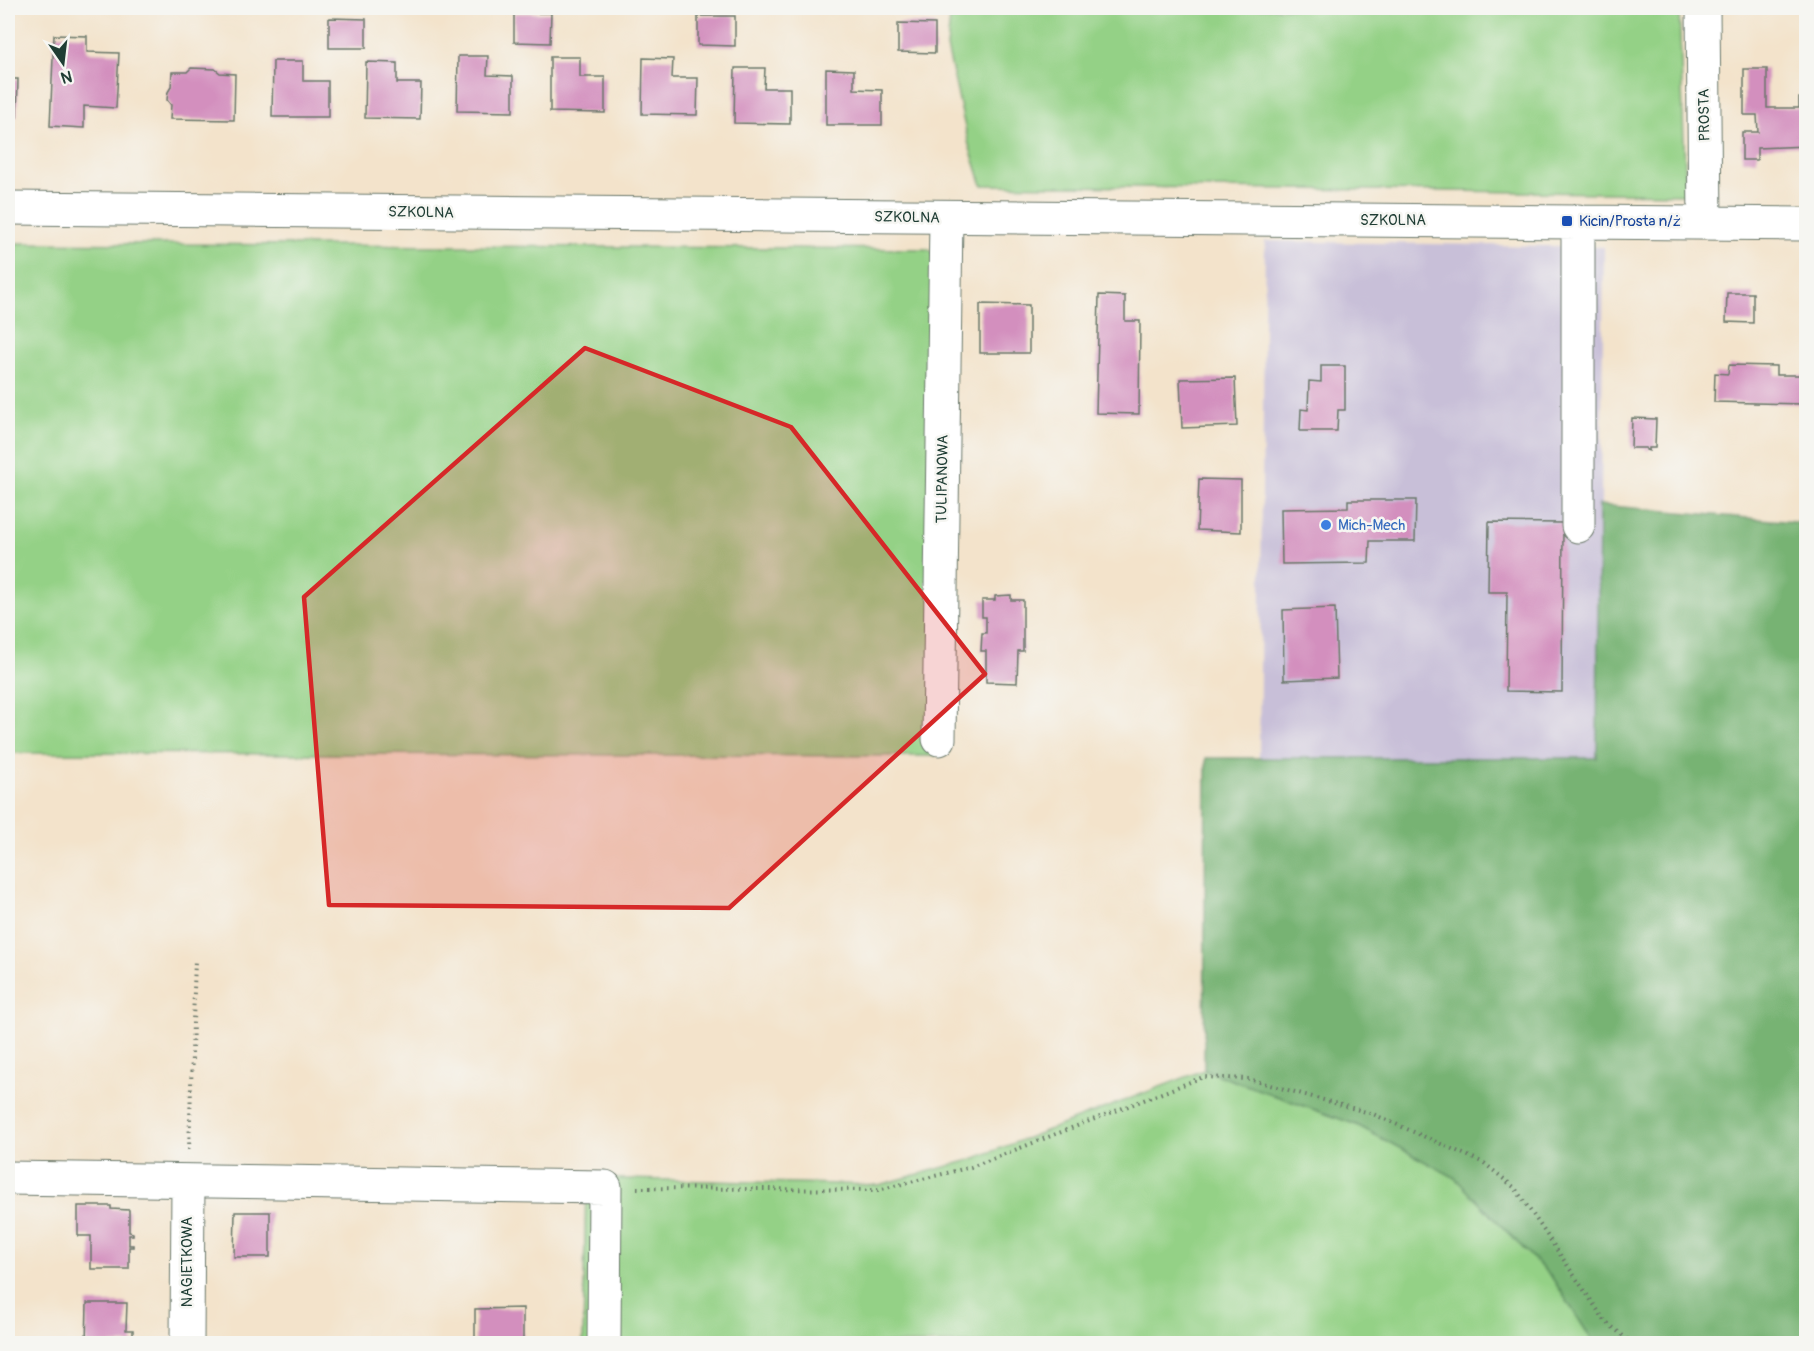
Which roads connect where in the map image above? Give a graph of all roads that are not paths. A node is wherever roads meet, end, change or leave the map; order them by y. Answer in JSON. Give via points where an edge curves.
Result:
{"nodes":[{"id":1,"x":1703,"y":8,"type":"edge"},
{"id":2,"x":8,"y":208,"type":"edge"},
{"id":3,"x":946,"y":218,"type":"junction"},
{"id":4,"x":1578,"y":221,"type":"junction"},
{"id":5,"x":1706,"y":223,"type":"junction"},
{"id":6,"x":1806,"y":224,"type":"edge"},
{"id":7,"x":1578,"y":526,"type":"dead end"},
{"id":8,"x":939,"y":739,"type":"dead end"},
{"id":9,"x":8,"y":1178,"type":"edge"},
{"id":10,"x":188,"y":1181,"type":"junction"},
{"id":11,"x":187,"y":1344,"type":"edge"},
{"id":12,"x":604,"y":1344,"type":"edge"}],
"edges":[{"from":1,"to":5,"type":"street","name":"PROSTA"},
{"from":2,"to":3,"type":"street","name":"SZKOLNA"},
{"from":3,"to":4,"type":"street","name":"SZKOLNA"},
{"from":3,"to":8,"type":"street","name":"TULIPANOWA"},
{"from":4,"to":5,"type":"street","name":"SZKOLNA"},
{"from":4,"to":7,"type":"street"},
{"from":5,"to":6,"type":"street","name":"SZKOLNA"},
{"from":9,"to":10,"type":"street"},
{"from":10,"to":11,"type":"street","name":"NAGIETKOWA"},
{"from":10,"to":12,"type":"street","via":[[605,1187]]}]}
